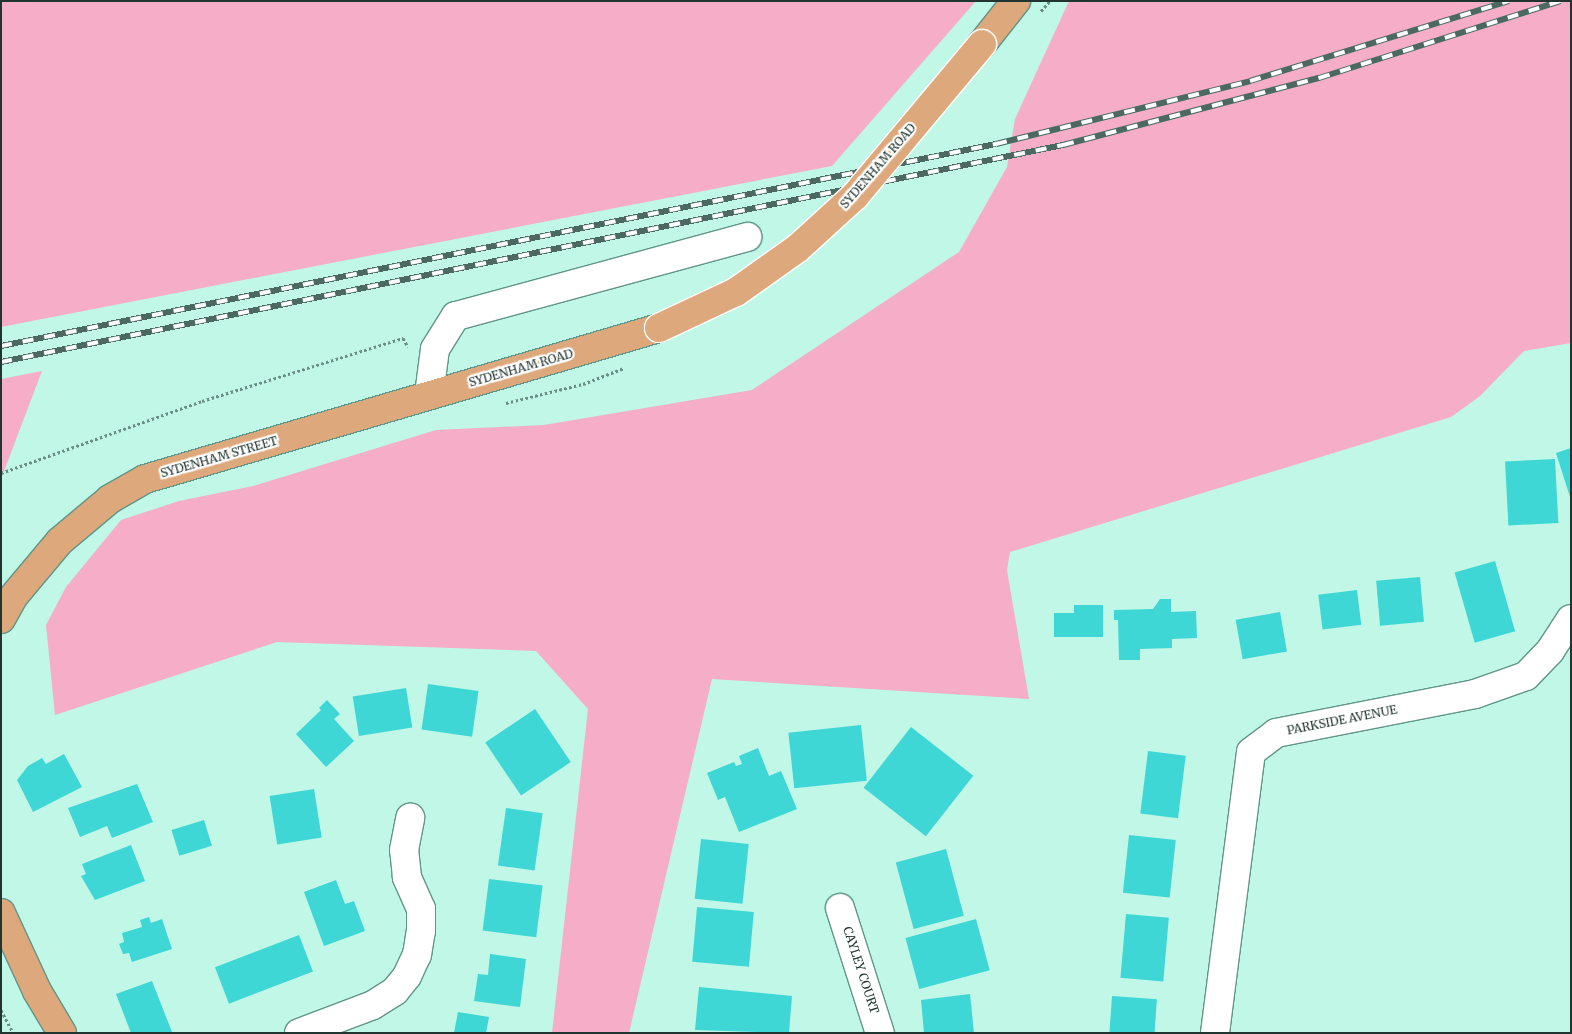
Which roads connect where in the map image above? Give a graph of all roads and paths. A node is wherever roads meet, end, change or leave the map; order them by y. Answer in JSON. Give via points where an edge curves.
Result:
{"nodes":[{"id":1,"x":1016,"y":1,"type":"edge"},
{"id":2,"x":747,"y":237,"type":"dead end"},
{"id":3,"x":411,"y":354,"type":"dead end"},
{"id":4,"x":429,"y":395,"type":"junction"},
{"id":5,"x":1,"y":473,"type":"edge"},
{"id":6,"x":1,"y":618,"type":"edge"},
{"id":7,"x":1571,"y":619,"type":"edge"},
{"id":8,"x":410,"y":818,"type":"dead end"},
{"id":9,"x":840,"y":908,"type":"dead end"},
{"id":10,"x":1,"y":913,"type":"edge"},
{"id":11,"x":1,"y":1010,"type":"edge"},
{"id":12,"x":13,"y":1033,"type":"edge"},
{"id":13,"x":62,"y":1033,"type":"edge"},
{"id":14,"x":299,"y":1033,"type":"edge"},
{"id":15,"x":880,"y":1033,"type":"edge"},
{"id":16,"x":1214,"y":1033,"type":"edge"}],
"edges":[{"from":1,"to":4,"type":"main road","name":"SYDENHAM ROAD","bridge":true,"via":[[854,196],[798,248],[736,292],[659,328]]},
{"from":2,"to":4,"type":"street","via":[[456,316],[435,348]]},
{"from":3,"to":5,"type":"path","via":[[402,338],[202,401]]},
{"from":4,"to":6,"type":"main road","name":"SYDENHAM STREET","via":[[145,479],[110,499],[60,541]]},
{"from":7,"to":16,"type":"street","name":"PARKSIDE AVENUE","via":[[1550,651],[1526,676],[1474,694],[1276,733],[1251,752]]},
{"from":8,"to":14,"type":"street","via":[[404,850],[407,877],[421,909],[418,955],[395,991],[373,1005]]},
{"from":9,"to":15,"type":"street","name":"CAYLEY COURT"},
{"from":10,"to":13,"type":"main road"},
{"from":11,"to":12,"type":"path"}]}
